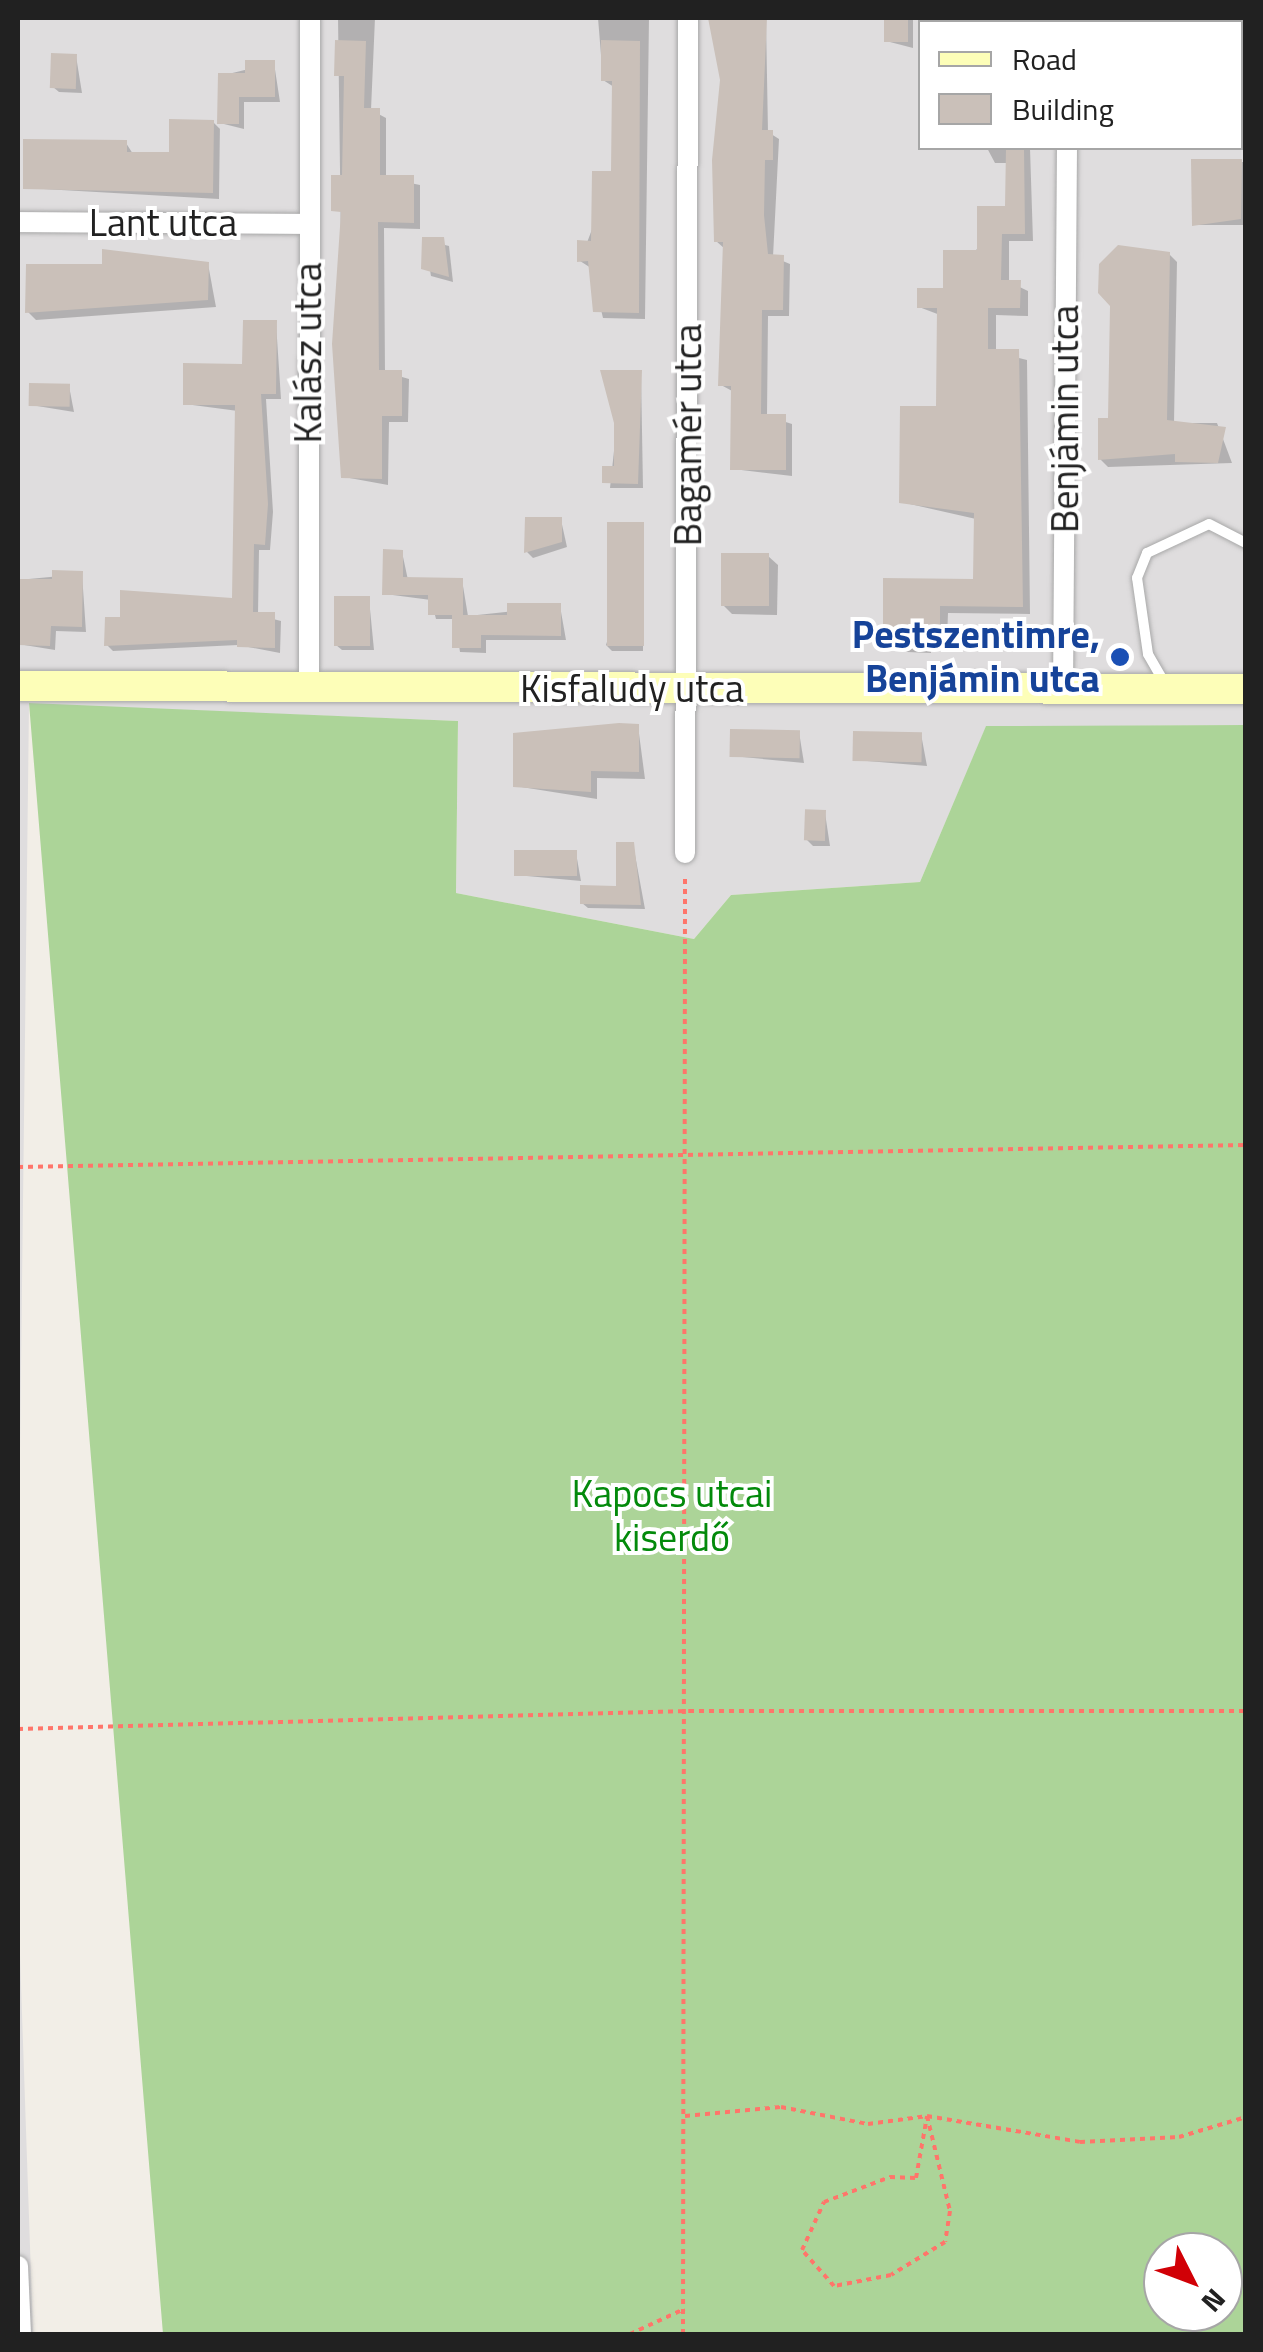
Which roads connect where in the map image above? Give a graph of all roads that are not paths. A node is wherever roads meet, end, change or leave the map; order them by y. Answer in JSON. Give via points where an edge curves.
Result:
{"nodes":[{"id":1,"x":310,"y":18,"type":"edge"},
{"id":2,"x":688,"y":18,"type":"edge"},
{"id":3,"x":1067,"y":150,"type":"edge"},
{"id":4,"x":18,"y":222,"type":"edge"},
{"id":5,"x":308,"y":224,"type":"junction"},
{"id":6,"x":1246,"y":543,"type":"edge"},
{"id":7,"x":18,"y":687,"type":"edge"},
{"id":8,"x":309,"y":689,"type":"junction"},
{"id":9,"x":687,"y":689,"type":"junction"},
{"id":10,"x":1246,"y":689,"type":"edge"},
{"id":11,"x":1169,"y":690,"type":"junction"},
{"id":12,"x":1063,"y":691,"type":"junction"},
{"id":13,"x":685,"y":853,"type":"road end"},
{"id":14,"x":18,"y":2266,"type":"edge"},
{"id":15,"x":21,"y":2334,"type":"edge"}],
"edges":[{"from":1,"to":5,"type":"street","name":"Kalász utca"},
{"from":2,"to":9,"type":"street","name":"Bagamér utca"},
{"from":3,"to":12,"type":"street","name":"Benjámin utca"},
{"from":4,"to":5,"type":"street","name":"Lant utca"},
{"from":5,"to":8,"type":"street","name":"Kalász utca"},
{"from":6,"to":11,"type":"lane","via":[[1209,524],[1146,553],[1138,578],[1148,654]]},
{"from":7,"to":8,"type":"street","name":"Kisfaludy utca"},
{"from":8,"to":9,"type":"street","name":"Kisfaludy utca"},
{"from":9,"to":12,"type":"street","name":"Kisfaludy utca"},
{"from":9,"to":13,"type":"street","name":"Bagamér utca"},
{"from":10,"to":11,"type":"street","name":"Kisfaludy utca"},
{"from":11,"to":12,"type":"street","name":"Kisfaludy utca"},
{"from":14,"to":15,"type":"street"}]}
